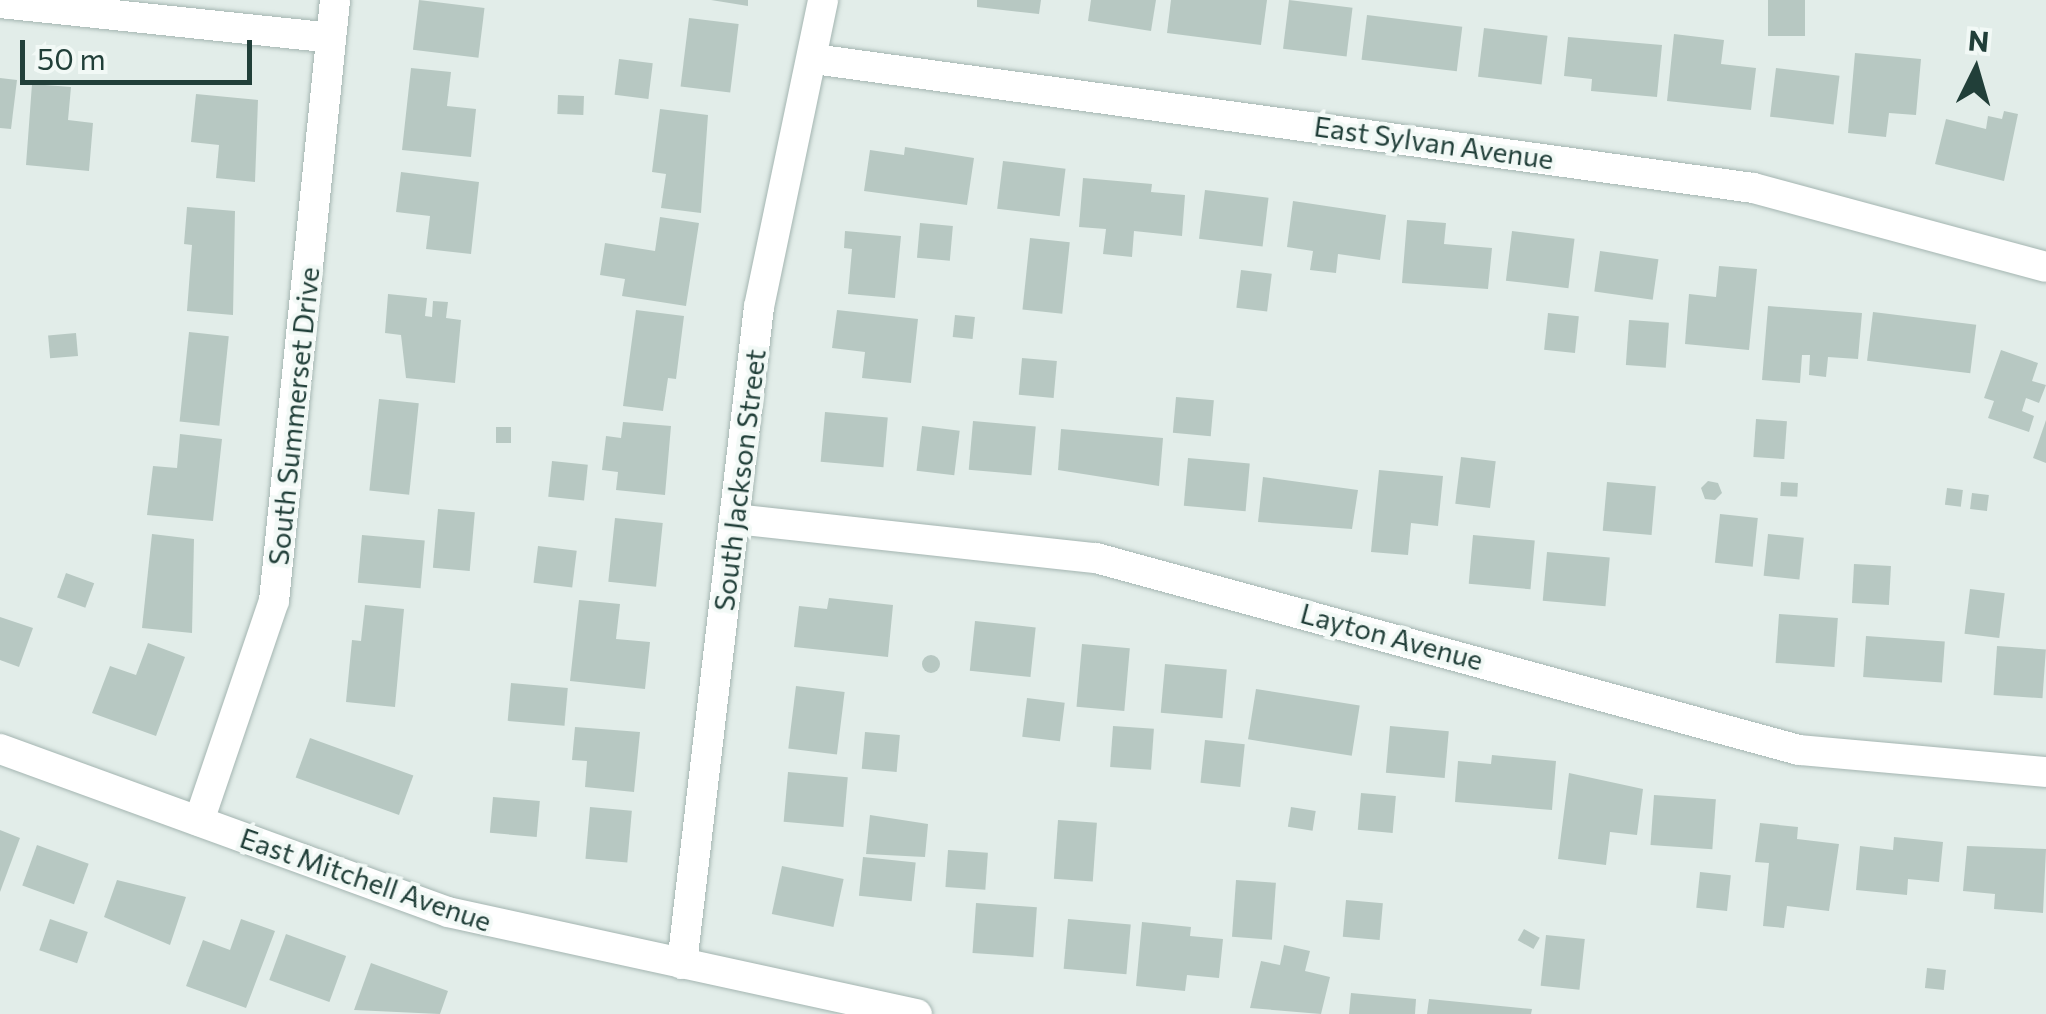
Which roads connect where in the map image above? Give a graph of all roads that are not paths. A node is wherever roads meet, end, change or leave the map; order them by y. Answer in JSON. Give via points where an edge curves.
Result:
{"nodes":[{"id":1,"x":335,"y":0,"type":"edge"},
{"id":2,"x":823,"y":0,"type":"edge"},
{"id":3,"x":0,"y":3,"type":"edge"},
{"id":4,"x":331,"y":38,"type":"junction"},
{"id":5,"x":814,"y":59,"type":"junction"},
{"id":6,"x":2046,"y":267,"type":"edge"},
{"id":7,"x":734,"y":519,"type":"junction"},
{"id":8,"x":0,"y":749,"type":"edge"},
{"id":9,"x":2046,"y":772,"type":"edge"},
{"id":10,"x":199,"y":821,"type":"junction"},
{"id":11,"x":682,"y":964,"type":"junction"},
{"id":12,"x":917,"y":1014,"type":"edge"}],
"edges":[{"from":1,"to":4,"type":"street","name":"South Summerset Drive"},
{"from":2,"to":5,"type":"street","name":"South Jackson Street"},
{"from":3,"to":4,"type":"street"},
{"from":4,"to":10,"type":"street","name":"South Summerset Drive","via":[[274,600]]},
{"from":5,"to":6,"type":"street","name":"East Sylvan Avenue","via":[[1753,188]]},
{"from":5,"to":7,"type":"street","name":"South Jackson Street","via":[[759,307]]},
{"from":7,"to":9,"type":"street","name":"Layton Avenue","via":[[1096,558],[1799,750]]},
{"from":7,"to":11,"type":"street","name":"South Jackson Street"},
{"from":8,"to":10,"type":"street","name":"East Mitchell Avenue"},
{"from":10,"to":11,"type":"street","name":"East Mitchell Avenue","via":[[448,912]]},
{"from":11,"to":12,"type":"street","name":"East Mitchell Avenue"}]}
